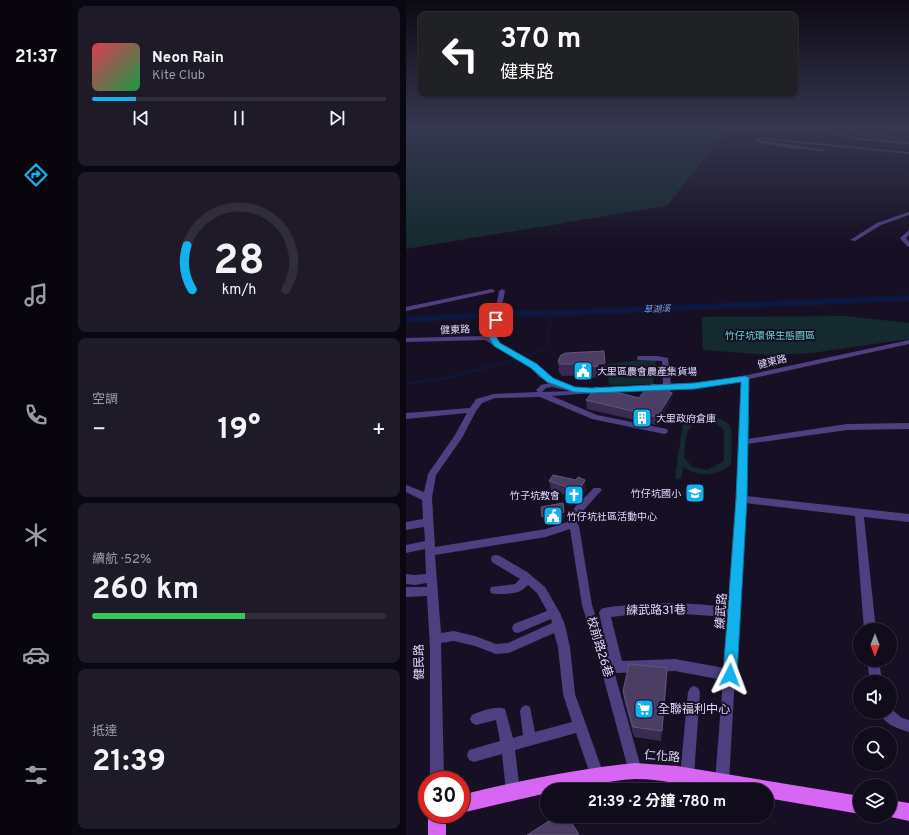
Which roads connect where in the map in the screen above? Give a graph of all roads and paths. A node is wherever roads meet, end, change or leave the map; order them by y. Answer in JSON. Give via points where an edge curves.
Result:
{"nodes":[{"id":1,"x":909,"y":212,"type":"edge"},
{"id":2,"x":909,"y":232,"type":"edge"},
{"id":3,"x":853,"y":240,"type":"dead end"},
{"id":4,"x":909,"y":245,"type":"edge"},
{"id":5,"x":492,"y":291,"type":"dead end"},
{"id":6,"x":502,"y":291,"type":"dead end"},
{"id":7,"x":406,"y":309,"type":"edge"},
{"id":8,"x":494,"y":338,"type":"junction"},
{"id":9,"x":406,"y":340,"type":"edge"},
{"id":10,"x":909,"y":342,"type":"edge"},
{"id":11,"x":642,"y":358,"type":"dead end"},
{"id":12,"x":542,"y":374,"type":"junction"},
{"id":13,"x":745,"y":378,"type":"junction"},
{"id":14,"x":667,"y":387,"type":"junction"},
{"id":15,"x":566,"y":388,"type":"junction"},
{"id":16,"x":556,"y":389,"type":"junction"},
{"id":17,"x":543,"y":391,"type":"junction"},
{"id":18,"x":591,"y":391,"type":"junction"},
{"id":19,"x":472,"y":410,"type":"junction"},
{"id":20,"x":406,"y":416,"type":"edge"},
{"id":21,"x":909,"y":426,"type":"edge"},
{"id":22,"x":664,"y":431,"type":"dead end"},
{"id":23,"x":744,"y":442,"type":"junction"},
{"id":24,"x":406,"y":488,"type":"edge"},
{"id":25,"x":597,"y":490,"type":"dead end"},
{"id":26,"x":427,"y":498,"type":"junction"},
{"id":27,"x":741,"y":499,"type":"junction"},
{"id":28,"x":859,"y":512,"type":"junction"},
{"id":29,"x":909,"y":518,"type":"edge"},
{"id":30,"x":429,"y":522,"type":"junction"},
{"id":31,"x":572,"y":523,"type":"junction"},
{"id":32,"x":406,"y":526,"type":"edge"},
{"id":33,"x":430,"y":548,"type":"junction"},
{"id":34,"x":406,"y":549,"type":"edge"},
{"id":35,"x":496,"y":559,"type":"dead end"},
{"id":36,"x":432,"y":578,"type":"junction"},
{"id":37,"x":406,"y":579,"type":"edge"},
{"id":38,"x":527,"y":579,"type":"junction"},
{"id":39,"x":495,"y":590,"type":"dead end"},
{"id":40,"x":433,"y":591,"type":"junction"},
{"id":41,"x":406,"y":592,"type":"edge"},
{"id":42,"x":553,"y":613,"type":"junction"},
{"id":43,"x":733,"y":613,"type":"junction"},
{"id":44,"x":869,"y":623,"type":"edge"},
{"id":45,"x":559,"y":625,"type":"junction"},
{"id":46,"x":518,"y":628,"type":"dead end"},
{"id":47,"x":436,"y":639,"type":"junction"},
{"id":48,"x":730,"y":675,"type":"junction"},
{"id":49,"x":694,"y":692,"type":"dead end"},
{"id":50,"x":526,"y":711,"type":"dead end"},
{"id":51,"x":476,"y":719,"type":"dead end"},
{"id":52,"x":894,"y":719,"type":"edge"},
{"id":53,"x":580,"y":726,"type":"junction"},
{"id":54,"x":909,"y":726,"type":"edge"},
{"id":55,"x":530,"y":740,"type":"junction"},
{"id":56,"x":508,"y":746,"type":"junction"},
{"id":57,"x":474,"y":755,"type":"dead end"},
{"id":58,"x":437,"y":771,"type":"edge"},
{"id":59,"x":635,"y":771,"type":"junction"},
{"id":60,"x":597,"y":775,"type":"junction"},
{"id":61,"x":687,"y":776,"type":"junction"},
{"id":62,"x":722,"y":781,"type":"junction"},
{"id":63,"x":513,"y":791,"type":"junction"},
{"id":64,"x":470,"y":802,"type":"edge"},
{"id":65,"x":853,"y":803,"type":"edge"},
{"id":66,"x":897,"y":810,"type":"edge"},
{"id":67,"x":909,"y":812,"type":"edge"},
{"id":68,"x":437,"y":823,"type":"edge"},
{"id":69,"x":437,"y":835,"type":"edge"}],
"edges":[{"from":1,"to":3,"type":"street","via":[[879,224]]},
{"from":2,"to":4,"type":"street","via":[[903,238]]},
{"from":5,"to":7,"type":"street"},
{"from":6,"to":8,"type":"street"},
{"from":8,"to":9,"type":"street","name":"健東路"},
{"from":8,"to":12,"type":"street","name":"健東路"},
{"from":10,"to":13,"type":"street","name":"健東路"},
{"from":11,"to":14,"type":"street","via":[[665,360]]},
{"from":12,"to":15,"type":"street","name":"健東路"},
{"from":12,"to":17,"type":"street"},
{"from":13,"to":14,"type":"street","name":"健東路","via":[[704,385]]},
{"from":13,"to":23,"type":"street","name":"練武路"},
{"from":14,"to":18,"type":"street","name":"健東路"},
{"from":15,"to":16,"type":"street","name":"健東路"},
{"from":15,"to":18,"type":"street","name":"健東路"},
{"from":16,"to":17,"type":"street","name":"健民路"},
{"from":16,"to":18,"type":"street","name":"健東路"},
{"from":17,"to":19,"type":"street","name":"健民路","via":[[484,398],[478,401]]},
{"from":17,"to":22,"type":"street","via":[[595,418]]},
{"from":19,"to":20,"type":"street"},
{"from":19,"to":26,"type":"street","name":"健民路","via":[[459,436],[432,474]]},
{"from":21,"to":23,"type":"street","via":[[847,427]]},
{"from":23,"to":27,"type":"street","name":"練武路"},
{"from":24,"to":26,"type":"street"},
{"from":25,"to":31,"type":"street","via":[[578,510]]},
{"from":26,"to":30,"type":"street","name":"健民路"},
{"from":27,"to":28,"type":"street"},
{"from":27,"to":43,"type":"street","name":"練武路"},
{"from":28,"to":29,"type":"street"},
{"from":28,"to":44,"type":"street"},
{"from":30,"to":32,"type":"street"},
{"from":30,"to":33,"type":"street","name":"健民路"},
{"from":31,"to":33,"type":"street","via":[[566,528],[546,533]]},
{"from":31,"to":59,"type":"street","name":"校前路26巷","via":[[587,605]]},
{"from":33,"to":34,"type":"street"},
{"from":33,"to":36,"type":"street","name":"健民路"},
{"from":35,"to":38,"type":"street"},
{"from":36,"to":37,"type":"street"},
{"from":36,"to":40,"type":"street","name":"健民路"},
{"from":38,"to":39,"type":"street","via":[[516,588]]},
{"from":38,"to":42,"type":"street","via":[[541,590]]},
{"from":40,"to":41,"type":"street"},
{"from":40,"to":47,"type":"street","name":"健民路"},
{"from":42,"to":45,"type":"street"},
{"from":42,"to":46,"type":"street"},
{"from":43,"to":48,"type":"street","name":"練武路"},
{"from":43,"to":48,"type":"street","name":"練武路31巷","via":[[702,609],[635,608],[605,613],[617,667],[675,665]]},
{"from":45,"to":47,"type":"street","via":[[509,648],[496,649],[454,636]]},
{"from":45,"to":53,"type":"street","via":[[569,694]]},
{"from":47,"to":58,"type":"street","name":"健民路"},
{"from":48,"to":62,"type":"street","name":"練武路"},
{"from":49,"to":61,"type":"street"},
{"from":50,"to":55,"type":"street"},
{"from":51,"to":56,"type":"street","via":[[501,713]]},
{"from":52,"to":54,"type":"street"},
{"from":53,"to":55,"type":"street"},
{"from":53,"to":60,"type":"street"},
{"from":55,"to":56,"type":"street"},
{"from":56,"to":57,"type":"street"},
{"from":56,"to":63,"type":"street"},
{"from":59,"to":60,"type":"main road","name":"仁化路"},
{"from":59,"to":61,"type":"main road","name":"仁化路"},
{"from":60,"to":63,"type":"main road","name":"仁化路"},
{"from":61,"to":62,"type":"main road","name":"仁化路"},
{"from":62,"to":65,"type":"main road","name":"仁化路"},
{"from":63,"to":64,"type":"main road","name":"仁化路"},
{"from":66,"to":67,"type":"main road"},
{"from":68,"to":69,"type":"main road"}]}
